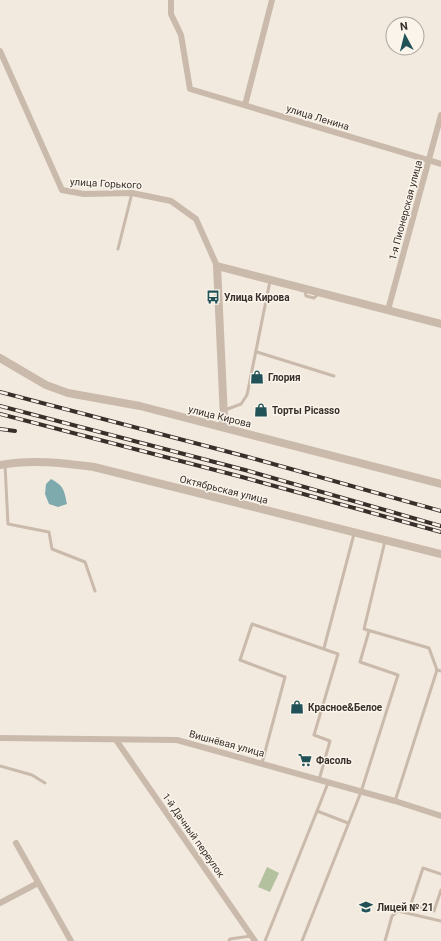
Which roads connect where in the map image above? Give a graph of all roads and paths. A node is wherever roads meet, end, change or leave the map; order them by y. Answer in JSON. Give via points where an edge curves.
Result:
{"nodes":[{"id":1,"x":171,"y":0,"type":"edge"},
{"id":2,"x":272,"y":0,"type":"edge"},
{"id":3,"x":0,"y":51,"type":"edge"},
{"id":4,"x":246,"y":105,"type":"junction"},
{"id":5,"x":441,"y":114,"type":"edge"},
{"id":6,"x":428,"y":161,"type":"junction"},
{"id":7,"x":441,"y":164,"type":"edge"},
{"id":8,"x":132,"y":193,"type":"junction"},
{"id":9,"x":118,"y":249,"type":"dead end"},
{"id":10,"x":217,"y":266,"type":"junction"},
{"id":11,"x":270,"y":280,"type":"junction"},
{"id":12,"x":388,"y":310,"type":"junction"},
{"id":13,"x":441,"y":324,"type":"edge"},
{"id":14,"x":257,"y":352,"type":"junction"},
{"id":15,"x":0,"y":358,"type":"edge"},
{"id":16,"x":334,"y":376,"type":"dead end"},
{"id":17,"x":224,"y":410,"type":"junction"},
{"id":18,"x":222,"y":426,"type":"junction"},
{"id":19,"x":2,"y":465,"type":"edge"},
{"id":20,"x":441,"y":484,"type":"edge"},
{"id":21,"x":355,"y":532,"type":"junction"},
{"id":22,"x":385,"y":540,"type":"junction"},
{"id":23,"x":441,"y":554,"type":"edge"},
{"id":24,"x":95,"y":591,"type":"dead end"},
{"id":25,"x":369,"y":631,"type":"junction"},
{"id":26,"x":324,"y":648,"type":"junction"},
{"id":27,"x":439,"y":670,"type":"edge"},
{"id":28,"x":0,"y":738,"type":"edge"},
{"id":29,"x":116,"y":740,"type":"junction"},
{"id":30,"x":262,"y":763,"type":"junction"},
{"id":31,"x":0,"y":766,"type":"edge"},
{"id":32,"x":319,"y":780,"type":"junction"},
{"id":33,"x":328,"y":782,"type":"junction"},
{"id":34,"x":45,"y":783,"type":"dead end"},
{"id":35,"x":361,"y":792,"type":"junction"},
{"id":36,"x":395,"y":801,"type":"junction"},
{"id":37,"x":317,"y":811,"type":"junction"},
{"id":38,"x":441,"y":816,"type":"edge"},
{"id":39,"x":348,"y":823,"type":"junction"},
{"id":40,"x":16,"y":843,"type":"dead end"},
{"id":41,"x":441,"y":874,"type":"edge"},
{"id":42,"x":38,"y":883,"type":"junction"},
{"id":43,"x":441,"y":890,"type":"edge"},
{"id":44,"x":0,"y":903,"type":"edge"},
{"id":45,"x":441,"y":921,"type":"edge"},
{"id":46,"x":253,"y":939,"type":"edge"},
{"id":47,"x":71,"y":941,"type":"edge"},
{"id":48,"x":229,"y":941,"type":"edge"},
{"id":49,"x":265,"y":941,"type":"edge"},
{"id":50,"x":302,"y":941,"type":"edge"},
{"id":51,"x":385,"y":941,"type":"edge"}],
"edges":[{"from":1,"to":4,"type":"street","name":"улица Ленина","via":[[171,14],[181,35],[190,89]]},
{"from":2,"to":4,"type":"street"},
{"from":3,"to":8,"type":"street","name":"улица Горького","via":[[62,190],[84,194]]},
{"from":4,"to":6,"type":"street","name":"улица Ленина"},
{"from":5,"to":6,"type":"street","name":"1-я Пионерская улица"},
{"from":6,"to":7,"type":"street","name":"улица Ленина"},
{"from":6,"to":12,"type":"street","name":"1-я Пионерская улица"},
{"from":8,"to":9,"type":"lane"},
{"from":8,"to":10,"type":"street","name":"улица Горького","via":[[171,201],[196,219]]},
{"from":10,"to":11,"type":"street"},
{"from":10,"to":17,"type":"street","name":"улица Горького"},
{"from":11,"to":12,"type":"street"},
{"from":11,"to":14,"type":"lane"},
{"from":12,"to":13,"type":"street"},
{"from":14,"to":16,"type":"lane"},
{"from":14,"to":17,"type":"lane","via":[[247,395],[242,404]]},
{"from":15,"to":18,"type":"street","name":"улица Кирова","via":[[46,385],[68,393],[140,406]]},
{"from":17,"to":18,"type":"street","name":"улица Горького"},
{"from":18,"to":20,"type":"street","name":"улица Кирова"},
{"from":19,"to":21,"type":"street","name":"Октябрьская улица","via":[[56,462],[94,467]]},
{"from":19,"to":24,"type":"lane","via":[[8,524],[50,532],[52,549],[85,562]]},
{"from":21,"to":22,"type":"street","name":"Октябрьская улица"},
{"from":21,"to":26,"type":"lane"},
{"from":22,"to":23,"type":"street","name":"Октябрьская улица"},
{"from":22,"to":25,"type":"lane","via":[[364,630]]},
{"from":25,"to":27,"type":"lane","via":[[429,648]]},
{"from":25,"to":35,"type":"lane","via":[[360,662],[398,675]]},
{"from":26,"to":30,"type":"lane","via":[[252,624],[240,660],[285,677]]},
{"from":26,"to":32,"type":"lane","via":[[338,654],[314,735],[330,741]]},
{"from":27,"to":36,"type":"lane"},
{"from":28,"to":29,"type":"street","name":"Вишнёвая улица"},
{"from":29,"to":30,"type":"street","name":"Вишнёвая улица","via":[[177,740]]},
{"from":29,"to":46,"type":"street","name":"1-й Дачный переулок"},
{"from":30,"to":32,"type":"street","name":"Вишнёвая улица"},
{"from":31,"to":34,"type":"lane","via":[[32,775]]},
{"from":32,"to":33,"type":"street","name":"Вишнёвая улица"},
{"from":33,"to":35,"type":"street","name":"Вишнёвая улица"},
{"from":33,"to":37,"type":"lane"},
{"from":35,"to":36,"type":"street","name":"Вишнёвая улица"},
{"from":35,"to":39,"type":"lane"},
{"from":36,"to":38,"type":"street","name":"Вишнёвая улица"},
{"from":37,"to":39,"type":"lane"},
{"from":37,"to":49,"type":"lane"},
{"from":39,"to":50,"type":"lane"},
{"from":40,"to":42,"type":"street"},
{"from":41,"to":43,"type":"lane","via":[[423,868],[411,904],[434,911]]},
{"from":42,"to":44,"type":"street"},
{"from":42,"to":47,"type":"street"},
{"from":45,"to":51,"type":"lane","via":[[398,911],[392,916]]},
{"from":46,"to":48,"type":"lane"}]}
